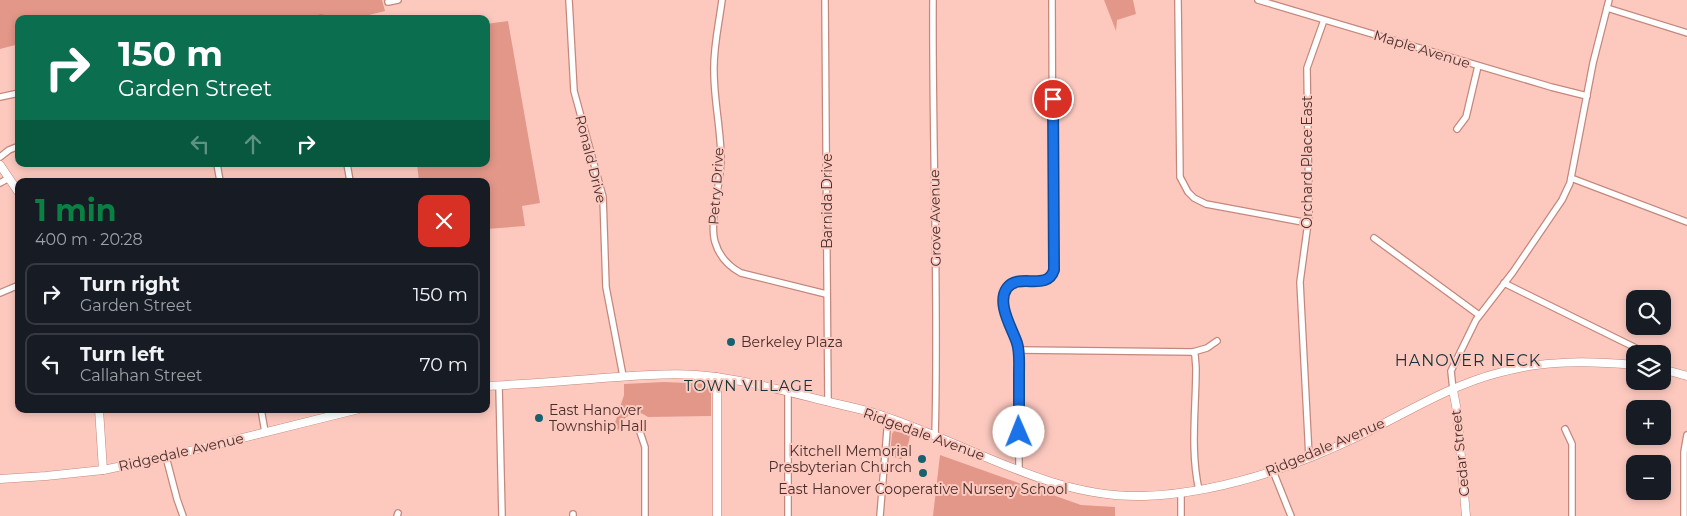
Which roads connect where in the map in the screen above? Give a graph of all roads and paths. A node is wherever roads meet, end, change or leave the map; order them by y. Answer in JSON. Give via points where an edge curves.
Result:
{"nodes":[{"id":1,"x":398,"y":0,"type":"edge"},
{"id":2,"x":569,"y":0,"type":"edge"},
{"id":3,"x":722,"y":0,"type":"edge"},
{"id":4,"x":825,"y":0,"type":"edge"},
{"id":5,"x":933,"y":0,"type":"edge"},
{"id":6,"x":1052,"y":0,"type":"edge"},
{"id":7,"x":1178,"y":0,"type":"edge"},
{"id":8,"x":1258,"y":0,"type":"edge"},
{"id":9,"x":1608,"y":0,"type":"edge"},
{"id":10,"x":388,"y":2,"type":"dead end"},
{"id":11,"x":1607,"y":8,"type":"junction"},
{"id":12,"x":1324,"y":20,"type":"junction"},
{"id":13,"x":1687,"y":33,"type":"edge"},
{"id":14,"x":1478,"y":66,"type":"junction"},
{"id":15,"x":15,"y":94,"type":"edge"},
{"id":16,"x":1588,"y":96,"type":"junction"},
{"id":17,"x":0,"y":97,"type":"edge"},
{"id":18,"x":1457,"y":128,"type":"dead end"},
{"id":19,"x":15,"y":148,"type":"edge"},
{"id":20,"x":0,"y":157,"type":"edge"},
{"id":21,"x":0,"y":165,"type":"edge"},
{"id":22,"x":9,"y":178,"type":"junction"},
{"id":23,"x":1571,"y":178,"type":"junction"},
{"id":24,"x":0,"y":183,"type":"edge"},
{"id":25,"x":15,"y":187,"type":"edge"},
{"id":26,"x":1687,"y":222,"type":"edge"},
{"id":27,"x":1308,"y":223,"type":"junction"},
{"id":28,"x":1374,"y":238,"type":"dead end"},
{"id":29,"x":1504,"y":283,"type":"junction"},
{"id":30,"x":15,"y":287,"type":"edge"},
{"id":31,"x":0,"y":294,"type":"edge"},
{"id":32,"x":826,"y":294,"type":"junction"},
{"id":33,"x":1479,"y":315,"type":"junction"},
{"id":34,"x":1216,"y":342,"type":"dead end"},
{"id":35,"x":1630,"y":345,"type":"edge"},
{"id":36,"x":1019,"y":350,"type":"junction"},
{"id":37,"x":1193,"y":352,"type":"junction"},
{"id":38,"x":1626,"y":364,"type":"edge"},
{"id":39,"x":1671,"y":372,"type":"edge"},
{"id":40,"x":623,"y":376,"type":"junction"},
{"id":41,"x":1687,"y":376,"type":"edge"},
{"id":42,"x":717,"y":377,"type":"junction"},
{"id":43,"x":490,"y":386,"type":"edge"},
{"id":44,"x":499,"y":386,"type":"junction"},
{"id":45,"x":1453,"y":390,"type":"junction"},
{"id":46,"x":788,"y":391,"type":"junction"},
{"id":47,"x":828,"y":402,"type":"junction"},
{"id":48,"x":99,"y":413,"type":"edge"},
{"id":49,"x":262,"y":413,"type":"edge"},
{"id":50,"x":343,"y":413,"type":"edge"},
{"id":51,"x":888,"y":418,"type":"junction"},
{"id":52,"x":638,"y":426,"type":"dead end"},
{"id":53,"x":1565,"y":429,"type":"dead end"},
{"id":54,"x":265,"y":432,"type":"junction"},
{"id":55,"x":1687,"y":435,"type":"edge"},
{"id":56,"x":935,"y":436,"type":"junction"},
{"id":57,"x":166,"y":457,"type":"junction"},
{"id":58,"x":1308,"y":457,"type":"junction"},
{"id":59,"x":103,"y":470,"type":"junction"},
{"id":60,"x":1019,"y":470,"type":"junction"},
{"id":61,"x":1273,"y":471,"type":"junction"},
{"id":62,"x":0,"y":479,"type":"edge"},
{"id":63,"x":1198,"y":490,"type":"junction"},
{"id":64,"x":1181,"y":493,"type":"junction"},
{"id":65,"x":183,"y":516,"type":"edge"},
{"id":66,"x":502,"y":516,"type":"edge"},
{"id":67,"x":645,"y":516,"type":"edge"},
{"id":68,"x":717,"y":516,"type":"edge"},
{"id":69,"x":788,"y":516,"type":"edge"},
{"id":70,"x":880,"y":516,"type":"edge"},
{"id":71,"x":1181,"y":516,"type":"edge"},
{"id":72,"x":1291,"y":516,"type":"edge"},
{"id":73,"x":1466,"y":516,"type":"edge"},
{"id":74,"x":1572,"y":516,"type":"edge"},
{"id":75,"x":1684,"y":516,"type":"edge"}],
"edges":[{"from":1,"to":10,"type":"street"},
{"from":2,"to":40,"type":"street","name":"Ronald Drive","via":[[574,91],[603,198],[606,287]]},
{"from":3,"to":32,"type":"street","name":"Petry Drive","via":[[714,58],[721,158],[714,241],[721,256],[741,273]]},
{"from":4,"to":32,"type":"street","name":"Barnida Drive"},
{"from":5,"to":56,"type":"street","name":"Grove Avenue"},
{"from":6,"to":36,"type":"street","via":[[1054,270],[1044,280],[1018,281],[1005,292],[1004,305]]},
{"from":7,"to":27,"type":"street","via":[[1179,151],[1183,185],[1194,198],[1206,204]]},
{"from":8,"to":12,"type":"street","name":"Maple Avenue"},
{"from":9,"to":11,"type":"street"},
{"from":11,"to":13,"type":"street"},
{"from":11,"to":16,"type":"street"},
{"from":12,"to":14,"type":"street","name":"Maple Avenue"},
{"from":12,"to":27,"type":"street","name":"Orchard Place East","via":[[1307,68]]},
{"from":14,"to":16,"type":"street","name":"Maple Avenue"},
{"from":14,"to":18,"type":"street","via":[[1466,117]]},
{"from":15,"to":17,"type":"street"},
{"from":16,"to":23,"type":"street"},
{"from":19,"to":20,"type":"street"},
{"from":21,"to":22,"type":"main road"},
{"from":22,"to":24,"type":"street"},
{"from":22,"to":25,"type":"main road"},
{"from":23,"to":26,"type":"street"},
{"from":23,"to":29,"type":"street","via":[[1562,200]]},
{"from":27,"to":58,"type":"street","name":"Orchard Place East","via":[[1300,282]]},
{"from":28,"to":33,"type":"street"},
{"from":29,"to":33,"type":"street"},
{"from":29,"to":35,"type":"street"},
{"from":30,"to":31,"type":"street"},
{"from":32,"to":47,"type":"street","name":"Barnida Drive"},
{"from":33,"to":45,"type":"street","via":[[1451,371]]},
{"from":34,"to":37,"type":"street"},
{"from":36,"to":37,"type":"street"},
{"from":36,"to":60,"type":"street"},
{"from":37,"to":63,"type":"street"},
{"from":38,"to":45,"type":"main road","name":"Ridgedale Avenue","via":[[1542,364],[1498,373]]},
{"from":39,"to":41,"type":"main road"},
{"from":40,"to":42,"type":"main road","name":"Ridgedale Avenue","via":[[680,374]]},
{"from":40,"to":44,"type":"main road","name":"Ridgedale Avenue"},
{"from":42,"to":46,"type":"main road","name":"Ridgedale Avenue"},
{"from":42,"to":68,"type":"main road"},
{"from":43,"to":44,"type":"main road","name":"Ridgedale Avenue"},
{"from":44,"to":66,"type":"street"},
{"from":45,"to":58,"type":"main road","name":"Ridgedale Avenue"},
{"from":45,"to":73,"type":"main road","name":"Cedar Street"},
{"from":46,"to":47,"type":"main road","name":"Ridgedale Avenue"},
{"from":46,"to":69,"type":"street"},
{"from":47,"to":51,"type":"main road","name":"Ridgedale Avenue"},
{"from":48,"to":59,"type":"main road"},
{"from":49,"to":54,"type":"street"},
{"from":50,"to":54,"type":"main road","name":"Ridgedale Avenue"},
{"from":51,"to":56,"type":"main road","name":"Ridgedale Avenue"},
{"from":51,"to":70,"type":"street"},
{"from":52,"to":67,"type":"street","via":[[645,447]]},
{"from":53,"to":74,"type":"street","via":[[1572,444]]},
{"from":54,"to":57,"type":"main road","name":"Ridgedale Avenue"},
{"from":55,"to":75,"type":"street"},
{"from":56,"to":60,"type":"main road","name":"Ridgedale Avenue"},
{"from":57,"to":59,"type":"main road","name":"Ridgedale Avenue"},
{"from":57,"to":65,"type":"street"},
{"from":58,"to":61,"type":"main road","name":"Ridgedale Avenue"},
{"from":59,"to":62,"type":"main road","name":"Ridgedale Avenue"},
{"from":60,"to":64,"type":"main road","name":"Ridgedale Avenue","via":[[1088,491],[1123,496]]},
{"from":61,"to":63,"type":"main road","name":"Ridgedale Avenue","via":[[1225,486]]},
{"from":61,"to":72,"type":"street"},
{"from":63,"to":64,"type":"main road","name":"Ridgedale Avenue"},
{"from":64,"to":71,"type":"street"}]}
